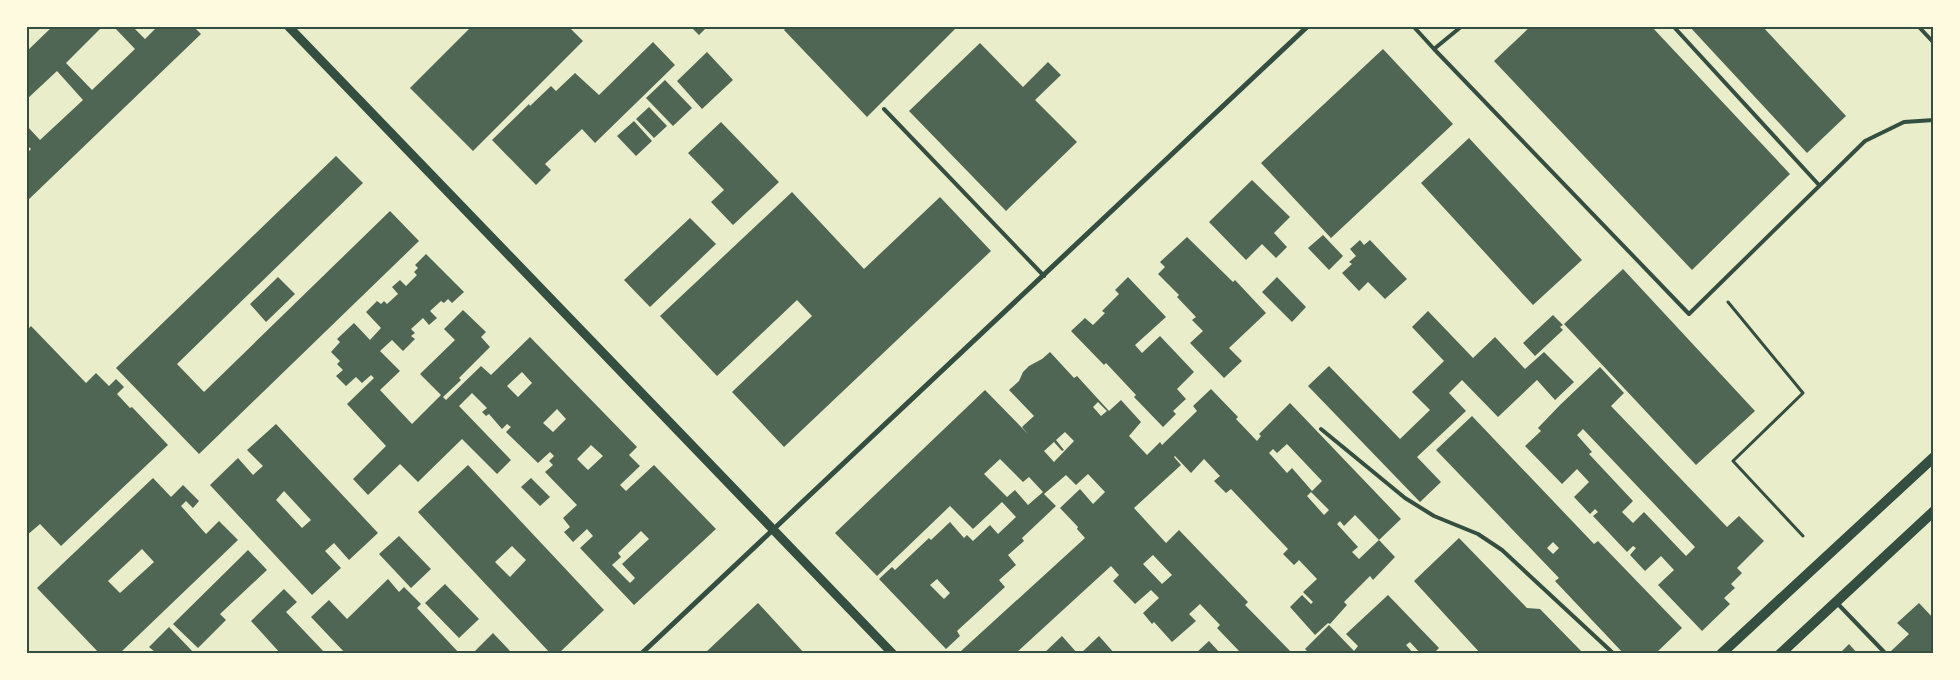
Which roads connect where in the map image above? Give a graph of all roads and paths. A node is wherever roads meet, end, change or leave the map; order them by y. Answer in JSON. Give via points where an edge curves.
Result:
{"nodes":[{"id":1,"x":288,"y":26,"type":"edge"},
{"id":2,"x":1308,"y":26,"type":"edge"},
{"id":3,"x":1413,"y":26,"type":"edge"},
{"id":4,"x":1462,"y":26,"type":"edge"},
{"id":5,"x":1674,"y":26,"type":"edge"},
{"id":6,"x":1918,"y":26,"type":"edge"},
{"id":7,"x":1934,"y":43,"type":"edge"},
{"id":8,"x":1434,"y":49,"type":"junction"},
{"id":9,"x":884,"y":109,"type":"dead end"},
{"id":10,"x":1934,"y":120,"type":"edge"},
{"id":11,"x":1819,"y":185,"type":"junction"},
{"id":12,"x":1044,"y":276,"type":"junction"},
{"id":13,"x":1715,"y":287,"type":"junction"},
{"id":14,"x":1321,"y":429,"type":"dead end"},
{"id":15,"x":1934,"y":457,"type":"edge"},
{"id":16,"x":1934,"y":511,"type":"edge"},
{"id":17,"x":774,"y":529,"type":"junction"},
{"id":18,"x":1802,"y":536,"type":"dead end"},
{"id":19,"x":1836,"y":602,"type":"junction"},
{"id":20,"x":641,"y":654,"type":"edge"},
{"id":21,"x":893,"y":654,"type":"edge"},
{"id":22,"x":1614,"y":654,"type":"edge"},
{"id":23,"x":1721,"y":654,"type":"edge"},
{"id":24,"x":1780,"y":654,"type":"edge"},
{"id":25,"x":1886,"y":654,"type":"edge"}],
"edges":[{"from":1,"to":17,"type":"street"},
{"from":2,"to":12,"type":"street"},
{"from":3,"to":8,"type":"lane"},
{"from":4,"to":8,"type":"lane"},
{"from":5,"to":11,"type":"lane"},
{"from":6,"to":7,"type":"lane"},
{"from":8,"to":13,"type":"lane","via":[[1689,314]]},
{"from":9,"to":12,"type":"lane"},
{"from":10,"to":11,"type":"lane","via":[[1904,122],[1865,140]]},
{"from":11,"to":13,"type":"lane"},
{"from":12,"to":17,"type":"street"},
{"from":13,"to":18,"type":"path","via":[[1804,393],[1732,461]]},
{"from":14,"to":22,"type":"lane","via":[[1405,498],[1434,516],[1478,534],[1502,550]]},
{"from":15,"to":23,"type":"main road"},
{"from":16,"to":19,"type":"main road"},
{"from":17,"to":20,"type":"street"},
{"from":17,"to":21,"type":"street"},
{"from":19,"to":24,"type":"main road"},
{"from":19,"to":25,"type":"lane"}]}
